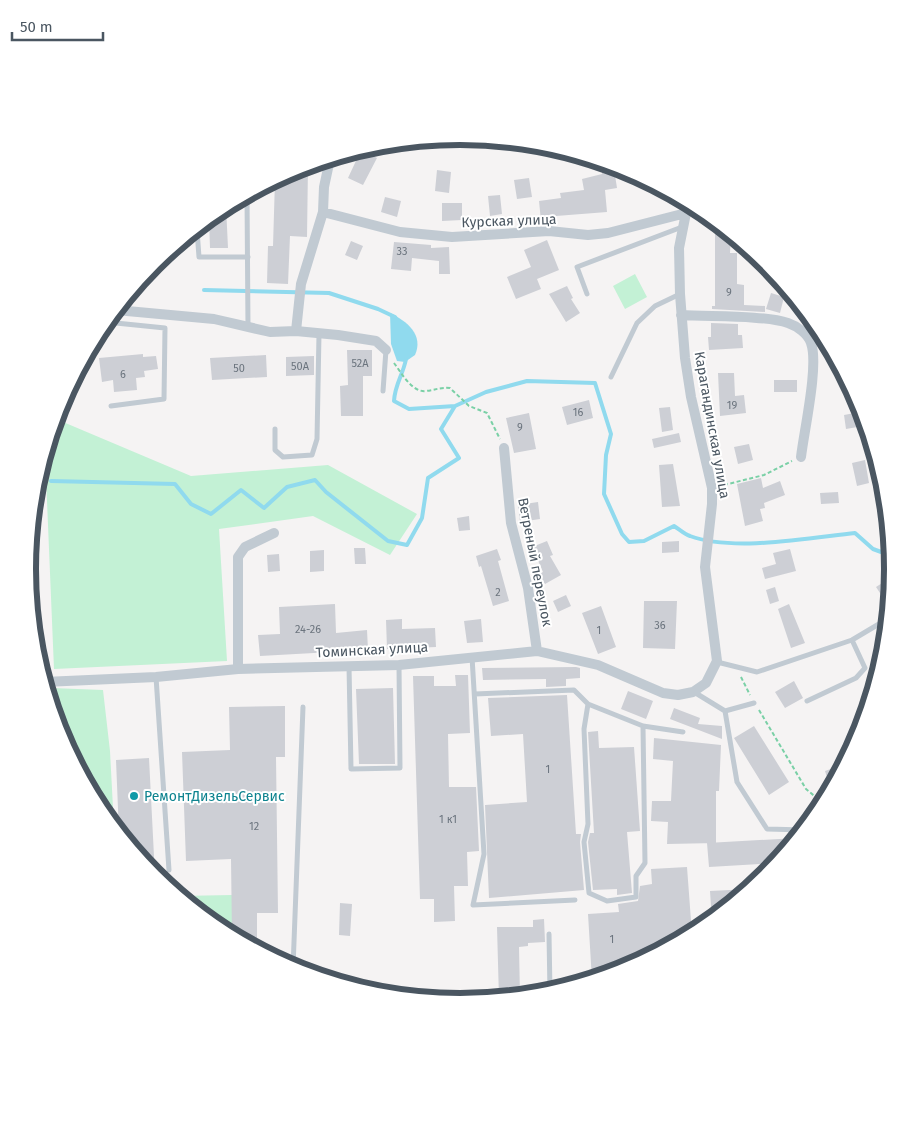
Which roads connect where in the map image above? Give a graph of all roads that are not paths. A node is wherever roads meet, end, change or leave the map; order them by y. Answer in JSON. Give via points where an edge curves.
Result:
{"nodes":[{"id":1,"x":328,"y":167,"type":"edge"},
{"id":2,"x":247,"y":203,"type":"edge"},
{"id":3,"x":684,"y":209,"type":"edge"},
{"id":4,"x":687,"y":211,"type":"edge"},
{"id":5,"x":323,"y":212,"type":"junction"},
{"id":6,"x":682,"y":227,"type":"junction"},
{"id":7,"x":198,"y":237,"type":"edge"},
{"id":8,"x":248,"y":257,"type":"junction"},
{"id":9,"x":587,"y":294,"type":"dead end"},
{"id":10,"x":680,"y":294,"type":"junction"},
{"id":11,"x":124,"y":311,"type":"edge"},
{"id":12,"x":681,"y":315,"type":"junction"},
{"id":13,"x":116,"y":323,"type":"edge"},
{"id":14,"x":248,"y":328,"type":"junction"},
{"id":15,"x":296,"y":331,"type":"junction"},
{"id":16,"x":319,"y":333,"type":"junction"},
{"id":17,"x":386,"y":350,"type":"joint"},
{"id":18,"x":612,"y":377,"type":"dead end"},
{"id":19,"x":383,"y":391,"type":"dead end"},
{"id":20,"x":111,"y":406,"type":"dead end"},
{"id":21,"x":275,"y":429,"type":"dead end"},
{"id":22,"x":504,"y":448,"type":"road end"},
{"id":23,"x":801,"y":457,"type":"road end"},
{"id":24,"x":274,"y":533,"type":"dead end"},
{"id":25,"x":881,"y":623,"type":"edge"},
{"id":26,"x":852,"y":640,"type":"junction"},
{"id":27,"x":537,"y":652,"type":"junction"},
{"id":28,"x":472,"y":656,"type":"junction"},
{"id":29,"x":717,"y":661,"type":"junction"},
{"id":30,"x":399,"y":665,"type":"junction"},
{"id":31,"x":348,"y":666,"type":"junction"},
{"id":32,"x":238,"y":670,"type":"junction"},
{"id":33,"x":156,"y":677,"type":"junction"},
{"id":34,"x":52,"y":682,"type":"edge"},
{"id":35,"x":693,"y":692,"type":"junction"},
{"id":36,"x":475,"y":694,"type":"junction"},
{"id":37,"x":807,"y":701,"type":"dead end"},
{"id":38,"x":588,"y":704,"type":"junction"},
{"id":39,"x":754,"y":704,"type":"road end"},
{"id":40,"x":303,"y":707,"type":"dead end"},
{"id":41,"x":725,"y":711,"type":"junction"},
{"id":42,"x":643,"y":726,"type":"junction"},
{"id":43,"x":683,"y":732,"type":"dead end"},
{"id":44,"x":795,"y":830,"type":"edge"},
{"id":45,"x":169,"y":870,"type":"dead end"},
{"id":46,"x":575,"y":900,"type":"dead end"},
{"id":47,"x":549,"y":934,"type":"dead end"},
{"id":48,"x":293,"y":959,"type":"edge"},
{"id":49,"x":550,"y":984,"type":"edge"}],
"edges":[{"from":1,"to":5,"type":"street"},
{"from":2,"to":8,"type":"lane"},
{"from":3,"to":5,"type":"street","name":"Курская улица","via":[[608,233],[588,235],[549,231],[452,237],[400,232]]},
{"from":4,"to":6,"type":"street","name":"Карагандинская улица"},
{"from":5,"to":15,"type":"street","via":[[301,284]]},
{"from":6,"to":9,"type":"lane","via":[[577,267]]},
{"from":6,"to":10,"type":"street","name":"Карагандинская улица"},
{"from":7,"to":8,"type":"lane","via":[[199,257]]},
{"from":8,"to":14,"type":"lane"},
{"from":10,"to":12,"type":"street","name":"Карагандинская улица"},
{"from":10,"to":18,"type":"lane","via":[[655,306],[637,323]]},
{"from":11,"to":14,"type":"street","via":[[214,319]]},
{"from":12,"to":23,"type":"street","via":[[772,320],[789,323],[808,336],[813,367]]},
{"from":12,"to":29,"type":"street","name":"Карагандинская улица","via":[[691,397],[712,488],[705,567]]},
{"from":13,"to":20,"type":"lane","via":[[165,328],[164,399]]},
{"from":14,"to":15,"type":"street","via":[[270,332]]},
{"from":15,"to":16,"type":"street"},
{"from":16,"to":17,"type":"street","via":[[376,341]]},
{"from":16,"to":21,"type":"lane","via":[[317,439],[312,454],[282,457],[275,450]]},
{"from":17,"to":19,"type":"lane"},
{"from":22,"to":27,"type":"street","name":"Ветреный переулок","via":[[512,523],[528,588]]},
{"from":24,"to":32,"type":"street","via":[[245,547],[238,556]]},
{"from":25,"to":26,"type":"lane"},
{"from":26,"to":29,"type":"lane","via":[[757,672]]},
{"from":26,"to":37,"type":"lane","via":[[865,668],[856,678]]},
{"from":27,"to":28,"type":"street","name":"Томинская улица"},
{"from":27,"to":35,"type":"street","name":"Томинская улица","via":[[598,665],[663,692],[678,695]]},
{"from":28,"to":30,"type":"street","name":"Томинская улица"},
{"from":28,"to":36,"type":"lane"},
{"from":29,"to":35,"type":"street","via":[[706,683]]},
{"from":30,"to":31,"type":"street","name":"Томинская улица"},
{"from":30,"to":31,"type":"lane","via":[[400,768],[351,769]]},
{"from":31,"to":32,"type":"street","name":"Томинская улица"},
{"from":32,"to":33,"type":"street","name":"Томинская улица"},
{"from":33,"to":34,"type":"street","name":"Томинская улица"},
{"from":33,"to":45,"type":"lane"},
{"from":35,"to":41,"type":"lane"},
{"from":36,"to":38,"type":"lane","via":[[574,690]]},
{"from":36,"to":46,"type":"lane","via":[[484,854],[473,905]]},
{"from":38,"to":42,"type":"lane"},
{"from":38,"to":42,"type":"lane","via":[[584,729],[588,824],[584,842],[588,884],[589,893],[607,901],[636,897],[636,876],[645,863]]},
{"from":39,"to":41,"type":"lane"},
{"from":40,"to":48,"type":"lane"},
{"from":41,"to":44,"type":"lane","via":[[737,782],[767,829]]},
{"from":42,"to":43,"type":"lane"},
{"from":47,"to":49,"type":"lane"}]}
